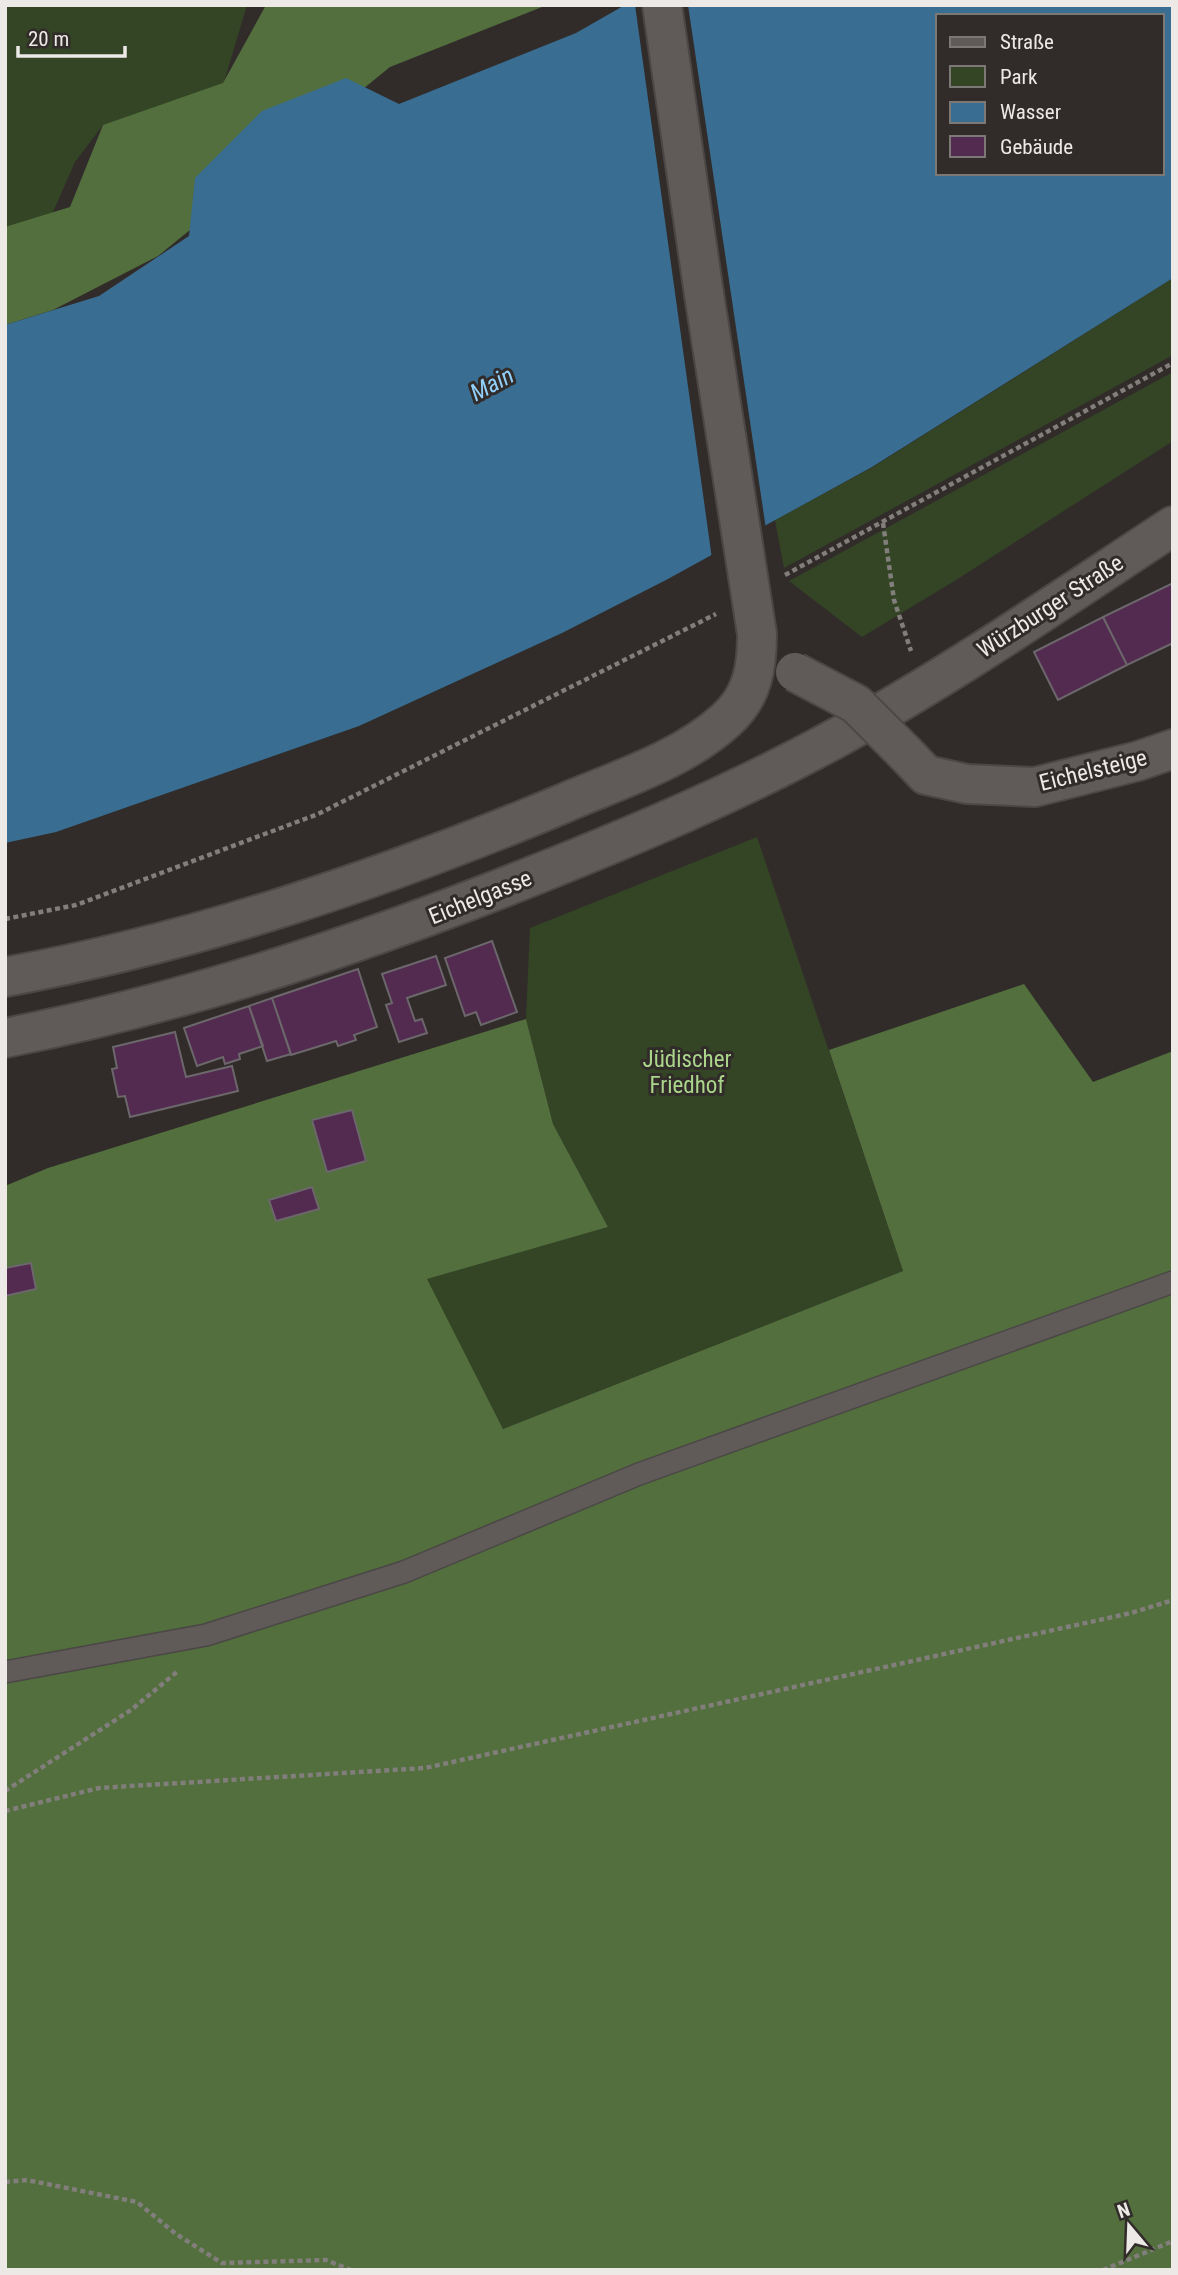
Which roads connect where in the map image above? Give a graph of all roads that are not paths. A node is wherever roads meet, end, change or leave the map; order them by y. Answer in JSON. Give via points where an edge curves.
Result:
{"nodes":[{"id":1,"x":662,"y":5,"type":"edge"},
{"id":2,"x":1173,"y":526,"type":"edge"},
{"id":3,"x":757,"y":651,"type":"junction"},
{"id":4,"x":921,"y":672,"type":"joint"},
{"id":5,"x":1173,"y":749,"type":"edge"},
{"id":6,"x":5,"y":977,"type":"edge"},
{"id":7,"x":5,"y":1038,"type":"edge"},
{"id":8,"x":1173,"y":1282,"type":"edge"},
{"id":9,"x":5,"y":1672,"type":"edge"}],
"edges":[{"from":1,"to":3,"type":"street","bridge":true},
{"from":2,"to":4,"type":"street","name":"Würzburger Straße"},
{"from":3,"to":5,"type":"street","name":"Eichelsteige","bridge":true,"via":[[856,704],[926,775],[967,784],[1035,787]]},
{"from":3,"to":6,"type":"street","via":[[743,701],[705,737],[666,760],[486,835],[321,896],[174,941]]},
{"from":4,"to":7,"type":"street","name":"Eichelgasse","via":[[842,736],[614,844],[279,970]]},
{"from":8,"to":9,"type":"lane","via":[[639,1474],[404,1572],[206,1635]]}]}
